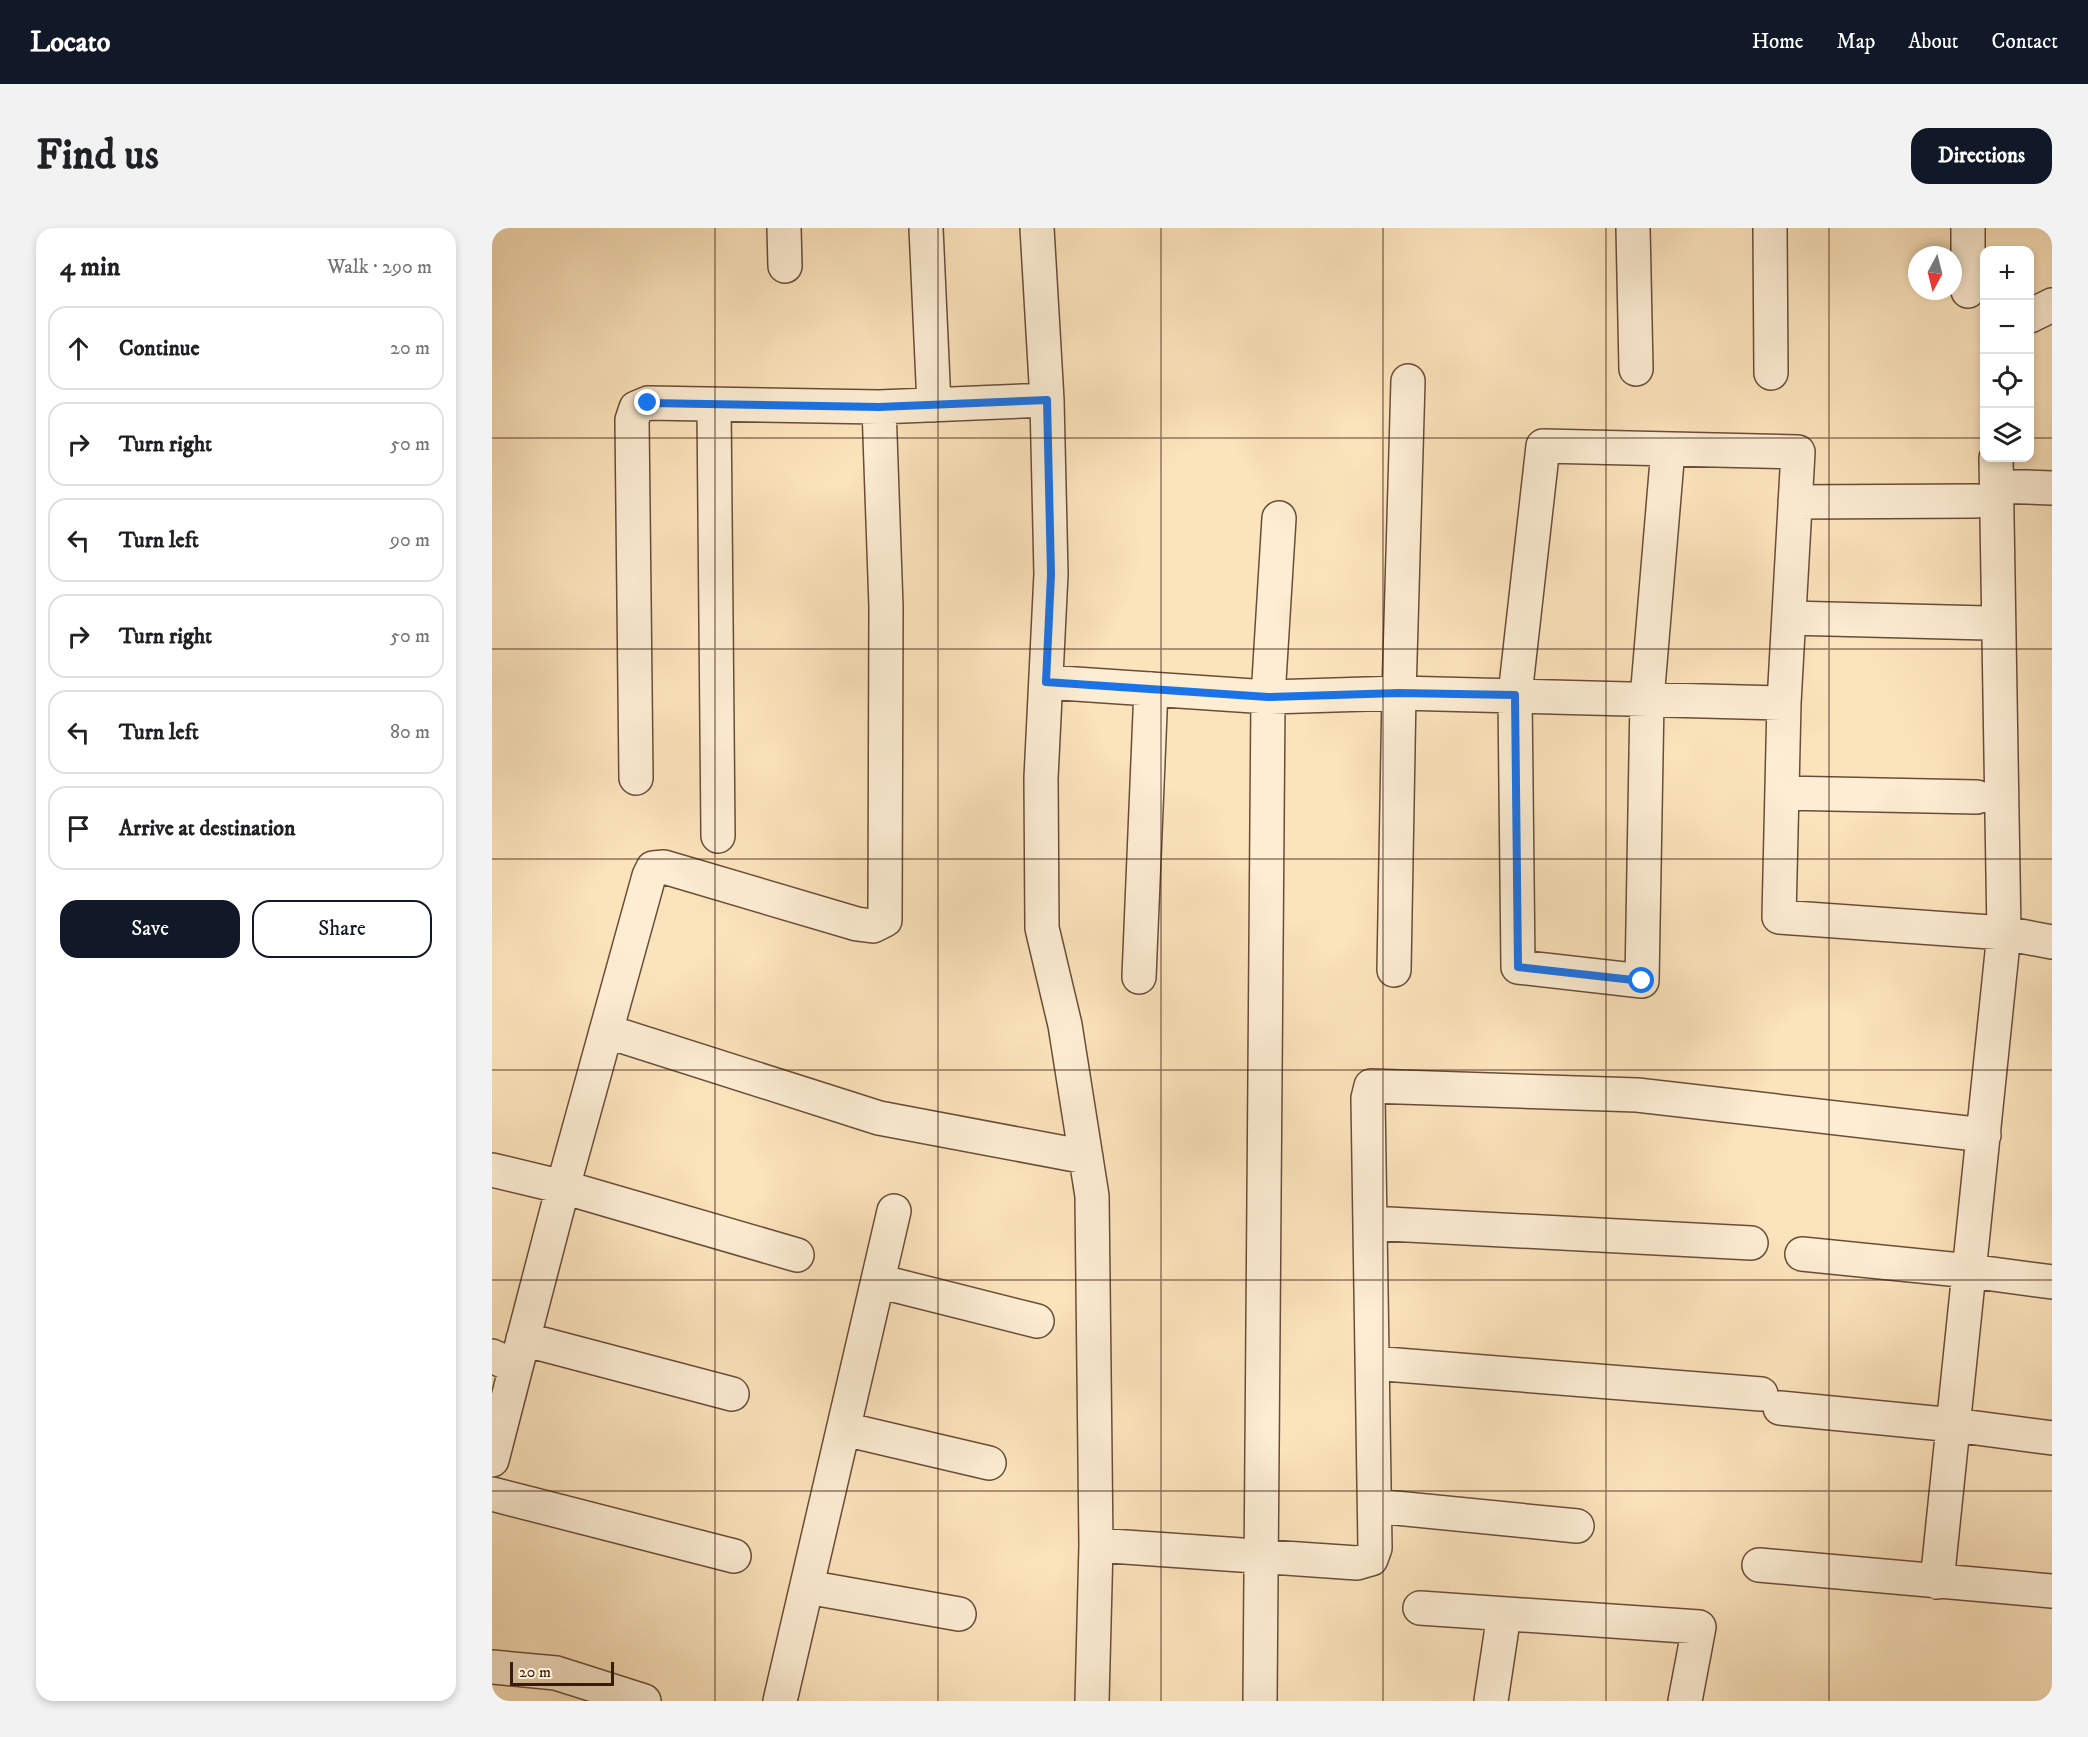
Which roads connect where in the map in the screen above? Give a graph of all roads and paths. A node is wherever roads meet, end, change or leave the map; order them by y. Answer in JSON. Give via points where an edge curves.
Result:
{"nodes":[{"id":1,"x":784,"y":228,"type":"edge"},
{"id":2,"x":926,"y":228,"type":"edge"},
{"id":3,"x":1037,"y":228,"type":"edge"},
{"id":4,"x":1633,"y":228,"type":"edge"},
{"id":5,"x":1770,"y":228,"type":"edge"},
{"id":6,"x":1968,"y":228,"type":"edge"},
{"id":7,"x":785,"y":266,"type":"dead end"},
{"id":8,"x":1968,"y":291,"type":"dead end"},
{"id":9,"x":2052,"y":305,"type":"edge"},
{"id":10,"x":2034,"y":314,"type":"edge"},
{"id":11,"x":1636,"y":369,"type":"dead end"},
{"id":12,"x":1771,"y":373,"type":"dead end"},
{"id":13,"x":1408,"y":381,"type":"dead end"},
{"id":14,"x":1047,"y":400,"type":"junction"},
{"id":15,"x":714,"y":405,"type":"junction"},
{"id":16,"x":934,"y":405,"type":"junction"},
{"id":17,"x":879,"y":407,"type":"junction"},
{"id":18,"x":1668,"y":450,"type":"junction"},
{"id":19,"x":1990,"y":481,"type":"edge"},
{"id":20,"x":2052,"y":488,"type":"edge"},
{"id":21,"x":1795,"y":502,"type":"junction"},
{"id":22,"x":1279,"y":518,"type":"dead end"},
{"id":23,"x":1789,"y":618,"type":"junction"},
{"id":24,"x":1987,"y":624,"type":"dead end"},
{"id":25,"x":1046,"y":682,"type":"junction"},
{"id":26,"x":1151,"y":689,"type":"junction"},
{"id":27,"x":1399,"y":693,"type":"junction"},
{"id":28,"x":1515,"y":695,"type":"junction"},
{"id":29,"x":1268,"y":697,"type":"junction"},
{"id":30,"x":1647,"y":699,"type":"junction"},
{"id":31,"x":1784,"y":703,"type":"junction"},
{"id":32,"x":636,"y":778,"type":"dead end"},
{"id":33,"x":1782,"y":793,"type":"junction"},
{"id":34,"x":1977,"y":797,"type":"dead end"},
{"id":35,"x":718,"y":836,"type":"dead end"},
{"id":36,"x":2004,"y":933,"type":"junction"},
{"id":37,"x":2052,"y":942,"type":"edge"},
{"id":38,"x":1394,"y":970,"type":"dead end"},
{"id":39,"x":1139,"y":977,"type":"dead end"},
{"id":40,"x":606,"y":1031,"type":"junction"},
{"id":41,"x":1984,"y":1135,"type":"junction"},
{"id":42,"x":1086,"y":1157,"type":"junction"},
{"id":43,"x":492,"y":1170,"type":"edge"},
{"id":44,"x":563,"y":1187,"type":"junction"},
{"id":45,"x":894,"y":1211,"type":"dead end"},
{"id":46,"x":1370,"y":1223,"type":"junction"},
{"id":47,"x":1751,"y":1243,"type":"dead end"},
{"id":48,"x":1802,"y":1254,"type":"dead end"},
{"id":49,"x":797,"y":1255,"type":"dead end"},
{"id":50,"x":1970,"y":1271,"type":"junction"},
{"id":51,"x":878,"y":1281,"type":"junction"},
{"id":52,"x":2052,"y":1282,"type":"edge"},
{"id":53,"x":1037,"y":1321,"type":"dead end"},
{"id":54,"x":510,"y":1354,"type":"edge"},
{"id":55,"x":1372,"y":1363,"type":"junction"},
{"id":56,"x":732,"y":1394,"type":"dead end"},
{"id":57,"x":1954,"y":1425,"type":"junction"},
{"id":58,"x":844,"y":1429,"type":"junction"},
{"id":59,"x":2052,"y":1438,"type":"edge"},
{"id":60,"x":492,"y":1460,"type":"edge"},
{"id":61,"x":989,"y":1463,"type":"dead end"},
{"id":62,"x":492,"y":1494,"type":"edge"},
{"id":63,"x":1375,"y":1506,"type":"junction"},
{"id":64,"x":1577,"y":1526,"type":"dead end"},
{"id":65,"x":1096,"y":1545,"type":"junction"},
{"id":66,"x":734,"y":1556,"type":"dead end"},
{"id":67,"x":1260,"y":1556,"type":"junction"},
{"id":68,"x":1759,"y":1564,"type":"dead end"},
{"id":69,"x":1937,"y":1582,"type":"junction"},
{"id":70,"x":807,"y":1587,"type":"junction"},
{"id":71,"x":2052,"y":1591,"type":"edge"},
{"id":72,"x":1420,"y":1608,"type":"dead end"},
{"id":73,"x":959,"y":1614,"type":"dead end"},
{"id":74,"x":1504,"y":1614,"type":"junction"},
{"id":75,"x":492,"y":1667,"type":"edge"},
{"id":76,"x":643,"y":1701,"type":"edge"},
{"id":77,"x":780,"y":1701,"type":"edge"},
{"id":78,"x":1092,"y":1701,"type":"edge"},
{"id":79,"x":1260,"y":1701,"type":"edge"},
{"id":80,"x":1491,"y":1701,"type":"edge"},
{"id":81,"x":1685,"y":1701,"type":"edge"}],
"edges":[{"from":1,"to":7,"type":"street"},
{"from":2,"to":16,"type":"street"},
{"from":3,"to":14,"type":"street"},
{"from":4,"to":11,"type":"street"},
{"from":5,"to":12,"type":"street"},
{"from":6,"to":8,"type":"street"},
{"from":9,"to":10,"type":"street"},
{"from":13,"to":27,"type":"street"},
{"from":14,"to":16,"type":"street"},
{"from":14,"to":25,"type":"street","via":[[1051,574]]},
{"from":15,"to":17,"type":"street"},
{"from":15,"to":32,"type":"street","via":[[648,403],[636,408],[632,420]]},
{"from":15,"to":35,"type":"street"},
{"from":16,"to":17,"type":"street"},
{"from":17,"to":40,"type":"street","via":[[886,607],[885,920],[873,926],[856,924],[664,867],[653,868]]},
{"from":18,"to":21,"type":"street","via":[[1798,452]]},
{"from":18,"to":28,"type":"street","via":[[1543,446]]},
{"from":18,"to":30,"type":"street"},
{"from":19,"to":20,"type":"street"},
{"from":19,"to":21,"type":"street"},
{"from":19,"to":36,"type":"street"},
{"from":21,"to":23,"type":"street"},
{"from":22,"to":29,"type":"street"},
{"from":23,"to":24,"type":"street"},
{"from":23,"to":31,"type":"street"},
{"from":25,"to":26,"type":"street"},
{"from":25,"to":42,"type":"street","via":[[1041,778],[1042,928],[1065,1025]]},
{"from":26,"to":29,"type":"street"},
{"from":26,"to":39,"type":"street"},
{"from":27,"to":28,"type":"street"},
{"from":27,"to":29,"type":"street"},
{"from":27,"to":38,"type":"street"},
{"from":28,"to":30,"type":"street"},
{"from":28,"to":30,"type":"street","via":[[1518,967],[1642,981]]},
{"from":29,"to":67,"type":"street"},
{"from":30,"to":31,"type":"street"},
{"from":31,"to":33,"type":"street"},
{"from":33,"to":34,"type":"street"},
{"from":33,"to":36,"type":"street","via":[[1779,917]]},
{"from":36,"to":37,"type":"street"},
{"from":36,"to":41,"type":"street"},
{"from":40,"to":42,"type":"street","via":[[889,1120]]},
{"from":40,"to":44,"type":"street"},
{"from":41,"to":46,"type":"street","via":[[1636,1095],[1371,1086]]},
{"from":41,"to":50,"type":"street"},
{"from":42,"to":65,"type":"street","via":[[1092,1196]]},
{"from":43,"to":44,"type":"street"},
{"from":44,"to":49,"type":"street"},
{"from":44,"to":54,"type":"street"},
{"from":45,"to":51,"type":"street"},
{"from":46,"to":47,"type":"street"},
{"from":46,"to":55,"type":"street"},
{"from":48,"to":50,"type":"street"},
{"from":50,"to":52,"type":"street"},
{"from":50,"to":57,"type":"street"},
{"from":51,"to":53,"type":"street"},
{"from":51,"to":58,"type":"street"},
{"from":54,"to":56,"type":"street"},
{"from":54,"to":60,"type":"street"},
{"from":55,"to":57,"type":"street","via":[[1771,1401]]},
{"from":55,"to":63,"type":"street"},
{"from":57,"to":59,"type":"street"},
{"from":57,"to":69,"type":"street"},
{"from":58,"to":61,"type":"street"},
{"from":58,"to":70,"type":"street"},
{"from":62,"to":66,"type":"street"},
{"from":63,"to":64,"type":"street"},
{"from":63,"to":67,"type":"street","via":[[1375,1548],[1371,1559],[1357,1563]]},
{"from":65,"to":67,"type":"street"},
{"from":65,"to":78,"type":"street"},
{"from":67,"to":79,"type":"street"},
{"from":68,"to":69,"type":"street"},
{"from":69,"to":71,"type":"street"},
{"from":70,"to":73,"type":"street"},
{"from":70,"to":77,"type":"street"},
{"from":72,"to":74,"type":"street"},
{"from":74,"to":80,"type":"street"},
{"from":74,"to":81,"type":"street","via":[[1699,1627]]},
{"from":75,"to":76,"type":"street","via":[[556,1673]]}]}
